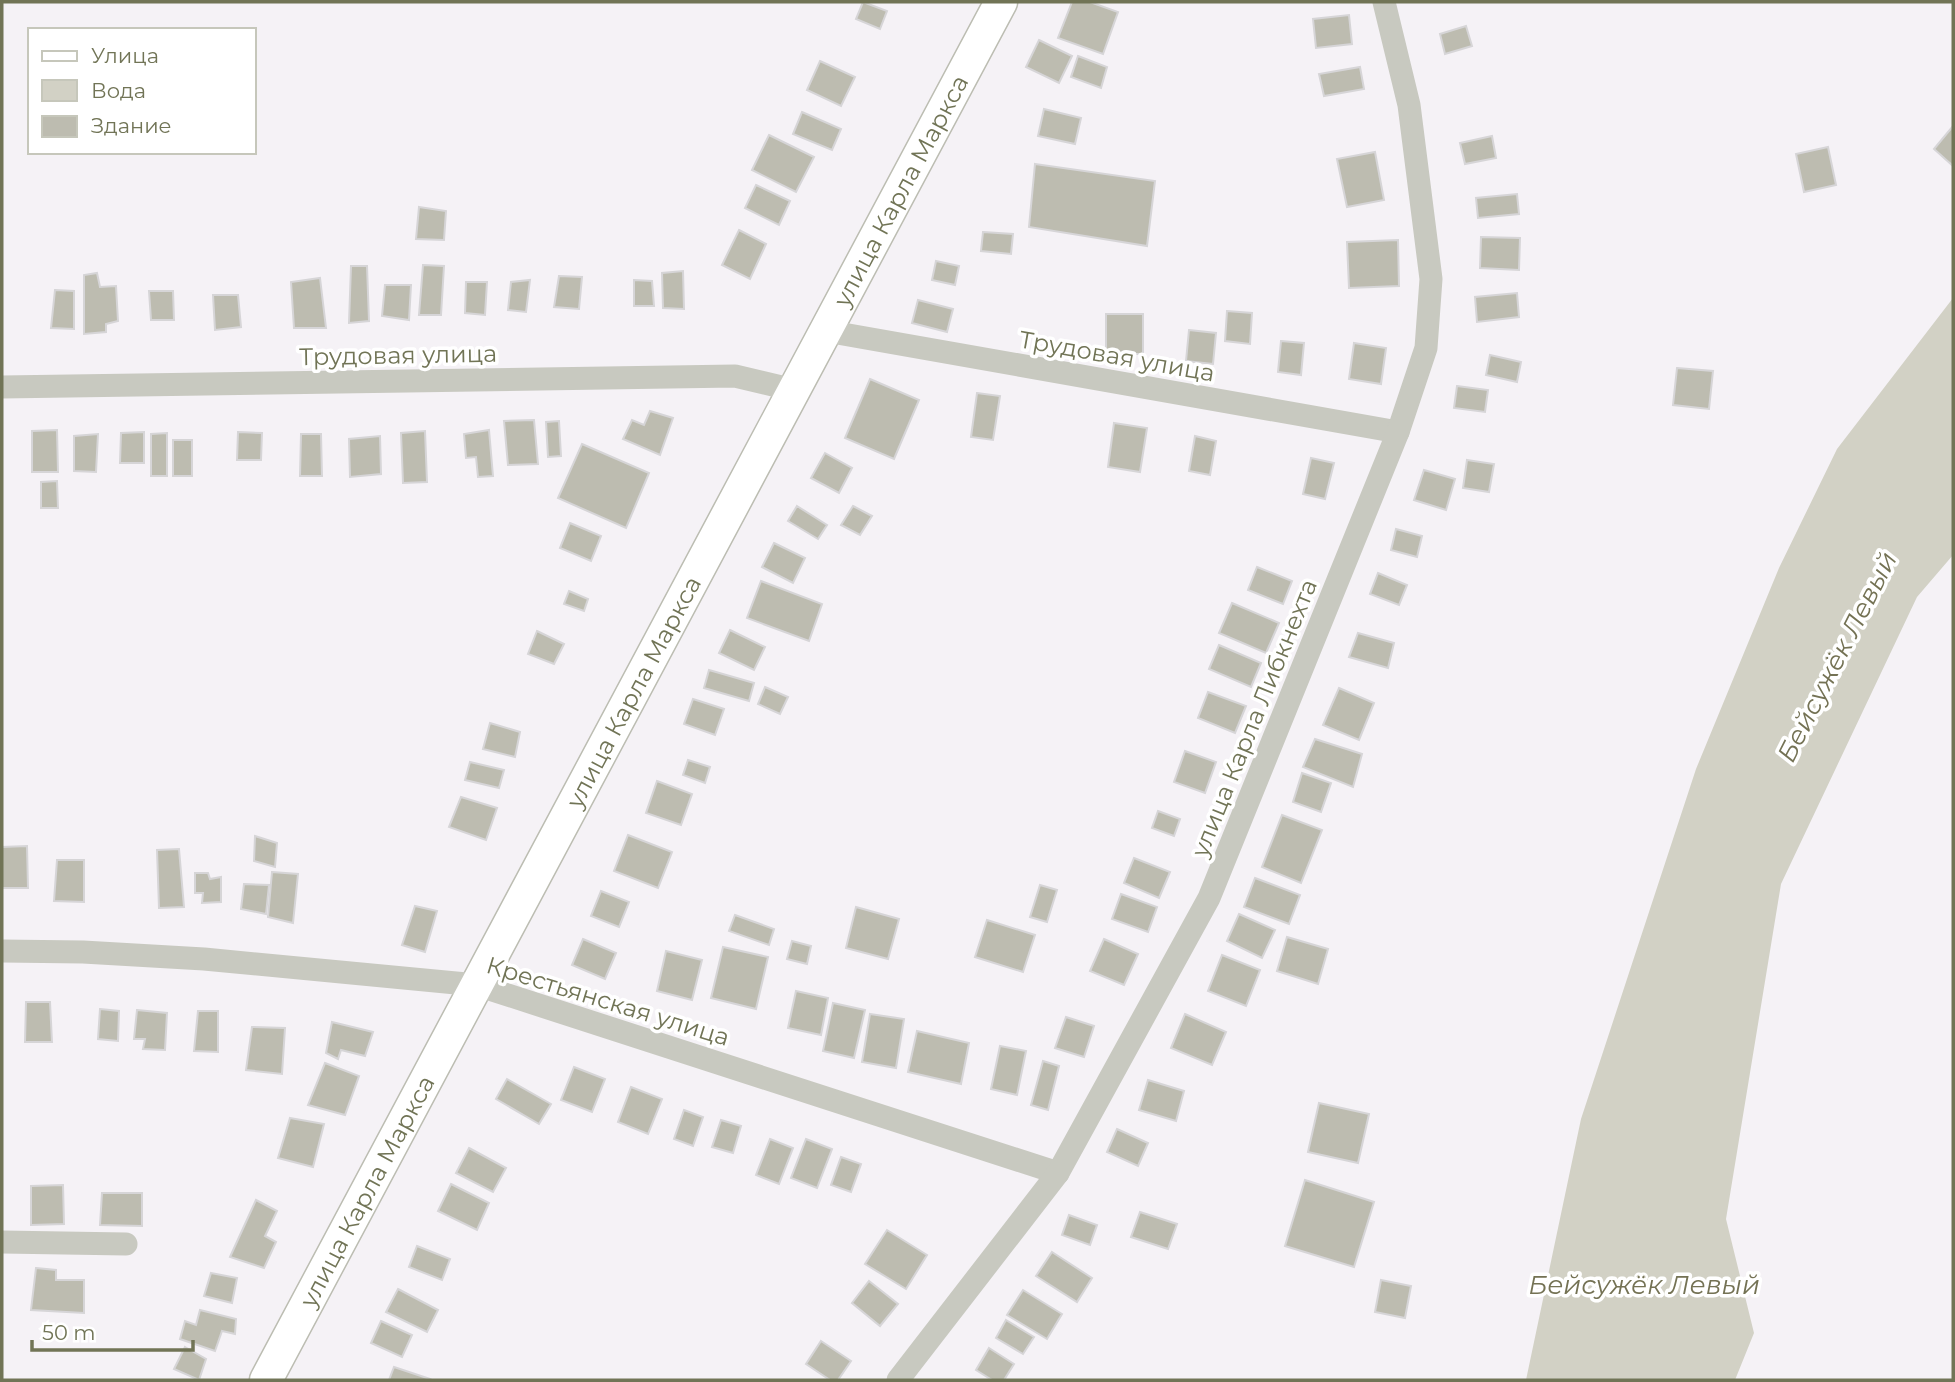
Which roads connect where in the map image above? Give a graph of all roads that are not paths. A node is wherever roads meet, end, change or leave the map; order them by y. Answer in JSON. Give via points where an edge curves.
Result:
{"nodes":[{"id":1,"x":1001,"y":2,"type":"edge"},
{"id":2,"x":1384,"y":2,"type":"edge"},
{"id":3,"x":826,"y":331,"type":"junction"},
{"id":4,"x":2,"y":387,"type":"edge"},
{"id":5,"x":794,"y":390,"type":"junction"},
{"id":6,"x":1398,"y":432,"type":"junction"},
{"id":7,"x":2,"y":951,"type":"edge"},
{"id":8,"x":477,"y":985,"type":"junction"},
{"id":9,"x":1058,"y":1173,"type":"junction"},
{"id":10,"x":2,"y":1242,"type":"edge"},
{"id":11,"x":126,"y":1244,"type":"dead end"},
{"id":12,"x":266,"y":1380,"type":"edge"},
{"id":13,"x":898,"y":1380,"type":"edge"}],
"edges":[{"from":1,"to":3,"type":"main road","name":"улица Карла Маркса"},
{"from":2,"to":6,"type":"street","name":"улица Карла Либкнехта","via":[[1409,105],[1431,279],[1426,348]]},
{"from":3,"to":5,"type":"main road","name":"улица Карла Маркса"},
{"from":3,"to":6,"type":"street","name":"Трудовая улица"},
{"from":4,"to":5,"type":"street","name":"Трудовая улица","via":[[735,376]]},
{"from":5,"to":8,"type":"main road","name":"улица Карла Маркса"},
{"from":6,"to":9,"type":"street","name":"улица Карла Либкнехта","via":[[1209,898]]},
{"from":7,"to":8,"type":"street","name":"Крестьянская улица","via":[[204,959]]},
{"from":8,"to":9,"type":"street","name":"Крестьянская улица"},
{"from":8,"to":12,"type":"main road","name":"улица Карла Маркса"},
{"from":9,"to":13,"type":"street","name":"улица Карла Либкнехта"},
{"from":10,"to":11,"type":"street"}]}
